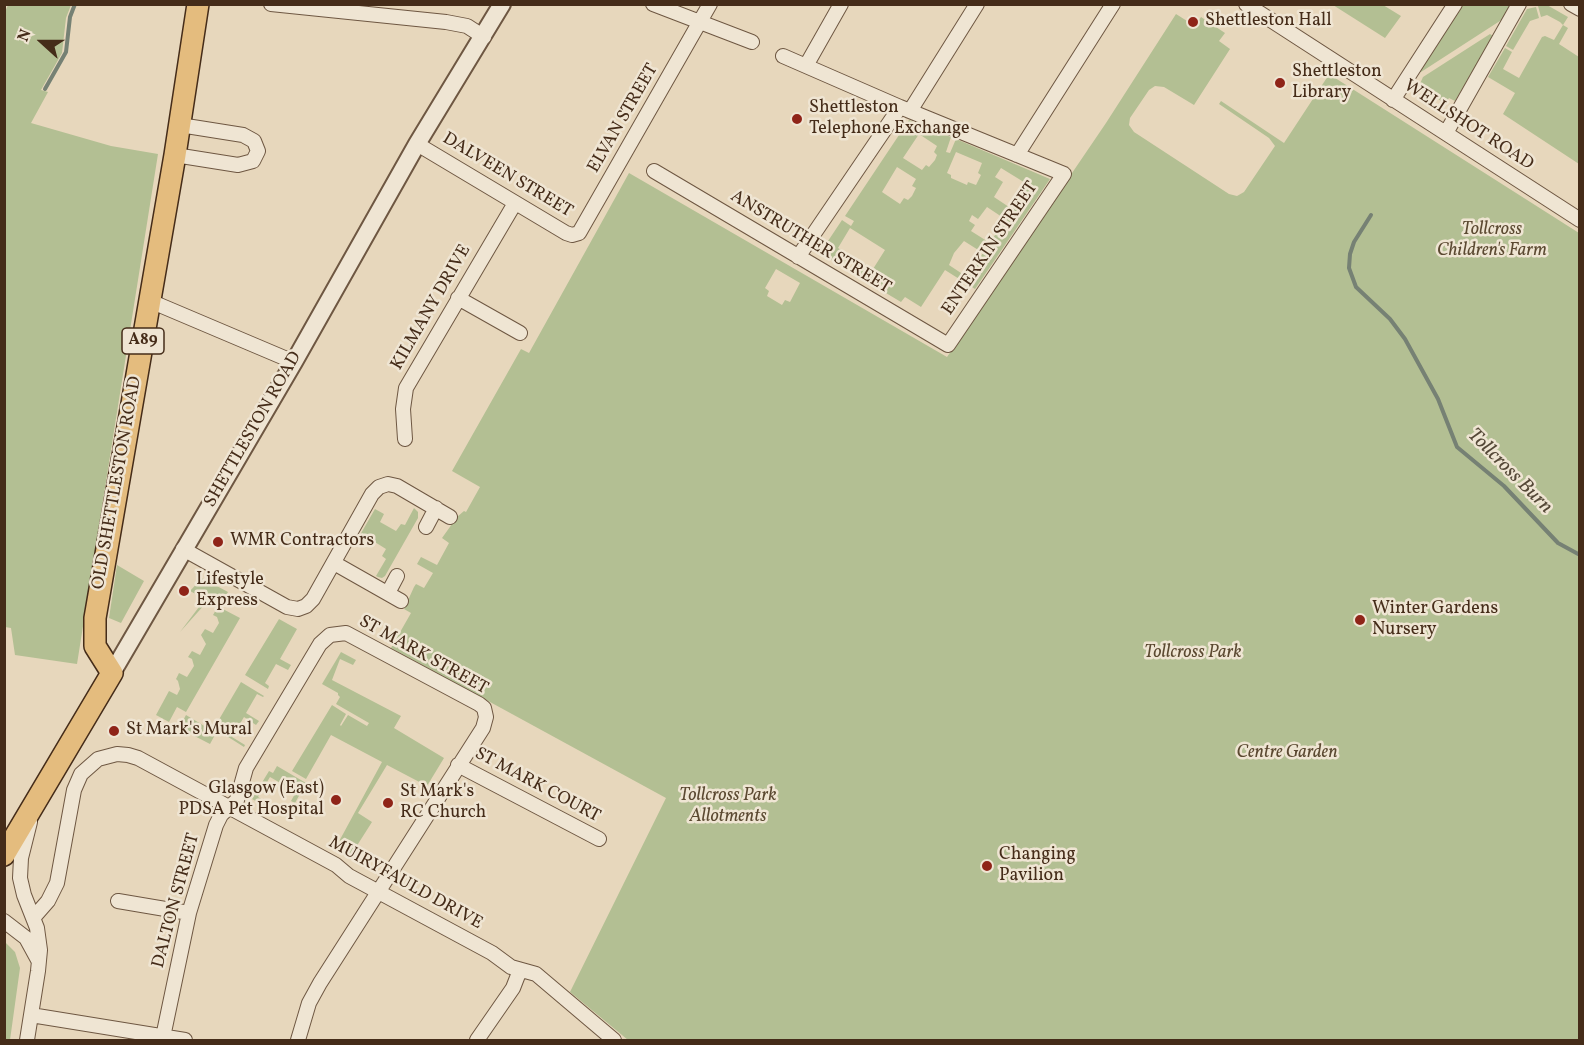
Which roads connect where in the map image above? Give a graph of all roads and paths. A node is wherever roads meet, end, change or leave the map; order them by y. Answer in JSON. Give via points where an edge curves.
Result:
{"nodes":[{"id":1,"x":198,"y":4,"type":"edge"},
{"id":2,"x":271,"y":4,"type":"edge"},
{"id":3,"x":502,"y":4,"type":"edge"},
{"id":4,"x":653,"y":4,"type":"edge"},
{"id":5,"x":710,"y":4,"type":"edge"},
{"id":6,"x":841,"y":4,"type":"edge"},
{"id":7,"x":977,"y":4,"type":"edge"},
{"id":8,"x":1113,"y":4,"type":"edge"},
{"id":9,"x":1246,"y":4,"type":"edge"},
{"id":10,"x":1455,"y":4,"type":"edge"},
{"id":11,"x":1519,"y":4,"type":"edge"},
{"id":12,"x":369,"y":9,"type":"edge"},
{"id":13,"x":701,"y":23,"type":"junction"},
{"id":14,"x":484,"y":37,"type":"junction"},
{"id":15,"x":752,"y":42,"type":"dead end"},
{"id":16,"x":783,"y":56,"type":"dead end"},
{"id":17,"x":807,"y":64,"type":"junction"},
{"id":18,"x":1393,"y":100,"type":"junction"},
{"id":19,"x":905,"y":109,"type":"junction"},
{"id":20,"x":180,"y":125,"type":"junction"},
{"id":21,"x":1446,"y":133,"type":"junction"},
{"id":22,"x":417,"y":144,"type":"junction"},
{"id":23,"x":1017,"y":154,"type":"junction"},
{"id":24,"x":175,"y":155,"type":"junction"},
{"id":25,"x":654,"y":171,"type":"dead end"},
{"id":26,"x":515,"y":203,"type":"junction"},
{"id":27,"x":1580,"y":220,"type":"edge"},
{"id":28,"x":579,"y":232,"type":"joint"},
{"id":29,"x":798,"y":257,"type":"junction"},
{"id":30,"x":458,"y":298,"type":"junction"},
{"id":31,"x":150,"y":301,"type":"junction"},
{"id":32,"x":520,"y":333,"type":"dead end"},
{"id":33,"x":948,"y":345,"type":"joint"},
{"id":34,"x":294,"y":362,"type":"junction"},
{"id":35,"x":405,"y":439,"type":"dead end"},
{"id":36,"x":436,"y":508,"type":"junction"},
{"id":37,"x":450,"y":517,"type":"dead end"},
{"id":38,"x":426,"y":526,"type":"dead end"},
{"id":39,"x":183,"y":549,"type":"junction"},
{"id":40,"x":334,"y":563,"type":"junction"},
{"id":41,"x":397,"y":576,"type":"dead end"},
{"id":42,"x":388,"y":593,"type":"junction"},
{"id":43,"x":401,"y":601,"type":"dead end"},
{"id":44,"x":338,"y":632,"type":"joint"},
{"id":45,"x":112,"y":673,"type":"junction"},
{"id":46,"x":458,"y":765,"type":"junction"},
{"id":47,"x":36,"y":803,"type":"junction"},
{"id":48,"x":229,"y":808,"type":"junction"},
{"id":49,"x":599,"y":839,"type":"dead end"},
{"id":50,"x":4,"y":855,"type":"edge"},
{"id":51,"x":378,"y":890,"type":"junction"},
{"id":52,"x":118,"y":901,"type":"dead end"},
{"id":53,"x":189,"y":913,"type":"junction"},
{"id":54,"x":34,"y":917,"type":"junction"},
{"id":55,"x":4,"y":921,"type":"edge"},
{"id":56,"x":39,"y":962,"type":"junction"},
{"id":57,"x":520,"y":970,"type":"junction"},
{"id":58,"x":31,"y":1015,"type":"junction"},
{"id":59,"x":163,"y":1037,"type":"junction"},
{"id":60,"x":27,"y":1041,"type":"edge"},
{"id":61,"x":185,"y":1041,"type":"edge"},
{"id":62,"x":298,"y":1041,"type":"edge"},
{"id":63,"x":477,"y":1041,"type":"edge"},
{"id":64,"x":614,"y":1041,"type":"edge"}],
"edges":[{"from":1,"to":20,"type":"main road","name":"OLD SHETTLESTON ROAD","number":"A89"},
{"from":2,"to":12,"type":"street"},
{"from":3,"to":14,"type":"street","name":"SHETTLESTON ROAD"},
{"from":4,"to":13,"type":"street"},
{"from":5,"to":13,"type":"street","name":"ELVAN STREET"},
{"from":6,"to":17,"type":"street"},
{"from":7,"to":19,"type":"street"},
{"from":8,"to":23,"type":"street"},
{"from":9,"to":18,"type":"street","name":"WELLSHOT ROAD"},
{"from":10,"to":18,"type":"street"},
{"from":11,"to":21,"type":"street"},
{"from":12,"to":14,"type":"street","via":[[466,26]]},
{"from":13,"to":15,"type":"street"},
{"from":13,"to":28,"type":"street","name":"ELVAN STREET"},
{"from":14,"to":22,"type":"street","name":"SHETTLESTON ROAD"},
{"from":16,"to":17,"type":"street"},
{"from":17,"to":19,"type":"street"},
{"from":18,"to":21,"type":"street","name":"WELLSHOT ROAD"},
{"from":19,"to":23,"type":"street"},
{"from":19,"to":29,"type":"street"},
{"from":20,"to":24,"type":"main road","name":"OLD SHETTLESTON ROAD","number":"A89"},
{"from":20,"to":24,"type":"street","via":[[243,135],[254,141],[258,151],[253,161],[238,165]]},
{"from":21,"to":27,"type":"street","name":"WELLSHOT ROAD"},
{"from":22,"to":26,"type":"street","name":"DALVEEN STREET"},
{"from":22,"to":34,"type":"street","name":"SHETTLESTON ROAD"},
{"from":23,"to":33,"type":"street","name":"ENTERKIN STREET","via":[[1064,174]]},
{"from":24,"to":31,"type":"main road","name":"OLD SHETTLESTON ROAD","number":"A89"},
{"from":25,"to":29,"type":"street","name":"ANSTRUTHER STREET"},
{"from":26,"to":28,"type":"street","name":"DALVEEN STREET","via":[[566,233]]},
{"from":26,"to":30,"type":"street","name":"KILMANY DRIVE"},
{"from":29,"to":33,"type":"street","name":"ANSTRUTHER STREET"},
{"from":30,"to":32,"type":"street"},
{"from":30,"to":35,"type":"street","name":"KILMANY DRIVE","via":[[406,388]]},
{"from":31,"to":34,"type":"street"},
{"from":31,"to":45,"type":"main road","name":"OLD SHETTLESTON ROAD","number":"A89","via":[[95,618],[95,646]]},
{"from":34,"to":39,"type":"street","name":"SHETTLESTON ROAD"},
{"from":36,"to":37,"type":"street"},
{"from":36,"to":38,"type":"street"},
{"from":36,"to":40,"type":"street","via":[[397,486],[379,487]]},
{"from":39,"to":40,"type":"street","via":[[287,607],[298,609],[310,603]]},
{"from":39,"to":45,"type":"street","name":"SHETTLESTON ROAD"},
{"from":40,"to":42,"type":"street"},
{"from":41,"to":42,"type":"street"},
{"from":42,"to":43,"type":"street"},
{"from":44,"to":46,"type":"street","name":"ST MARK STREET","via":[[351,634],[484,708],[483,728]]},
{"from":44,"to":48,"type":"street","name":"DALTON STREET","via":[[320,644],[246,768],[237,800]]},
{"from":45,"to":47,"type":"main road","name":"SHETTLESTON ROAD"},
{"from":46,"to":49,"type":"street","name":"ST MARK COURT"},
{"from":46,"to":51,"type":"street"},
{"from":47,"to":50,"type":"main road","name":"SHETTLESTON ROAD"},
{"from":47,"to":54,"type":"street","via":[[20,868],[22,888]]},
{"from":48,"to":51,"type":"street","name":"MUIRYFAULD DRIVE"},
{"from":48,"to":53,"type":"street","name":"DALTON STREET","via":[[216,825]]},
{"from":48,"to":54,"type":"street","name":"MUIRYFAULD DRIVE","via":[[138,758],[117,754],[98,759],[85,768],[77,781],[57,883]]},
{"from":51,"to":57,"type":"street","name":"MUIRYFAULD DRIVE"},
{"from":51,"to":62,"type":"street","via":[[309,1003]]},
{"from":52,"to":53,"type":"street"},
{"from":53,"to":59,"type":"street","name":"DALTON STREET"},
{"from":54,"to":56,"type":"street"},
{"from":55,"to":56,"type":"street","via":[[26,938]]},
{"from":56,"to":58,"type":"street"},
{"from":57,"to":63,"type":"street","via":[[513,988]]},
{"from":57,"to":64,"type":"street","name":"MUIRYFAULD DRIVE","via":[[543,979]]},
{"from":58,"to":59,"type":"street"},
{"from":58,"to":60,"type":"street"},
{"from":59,"to":61,"type":"street"}]}
